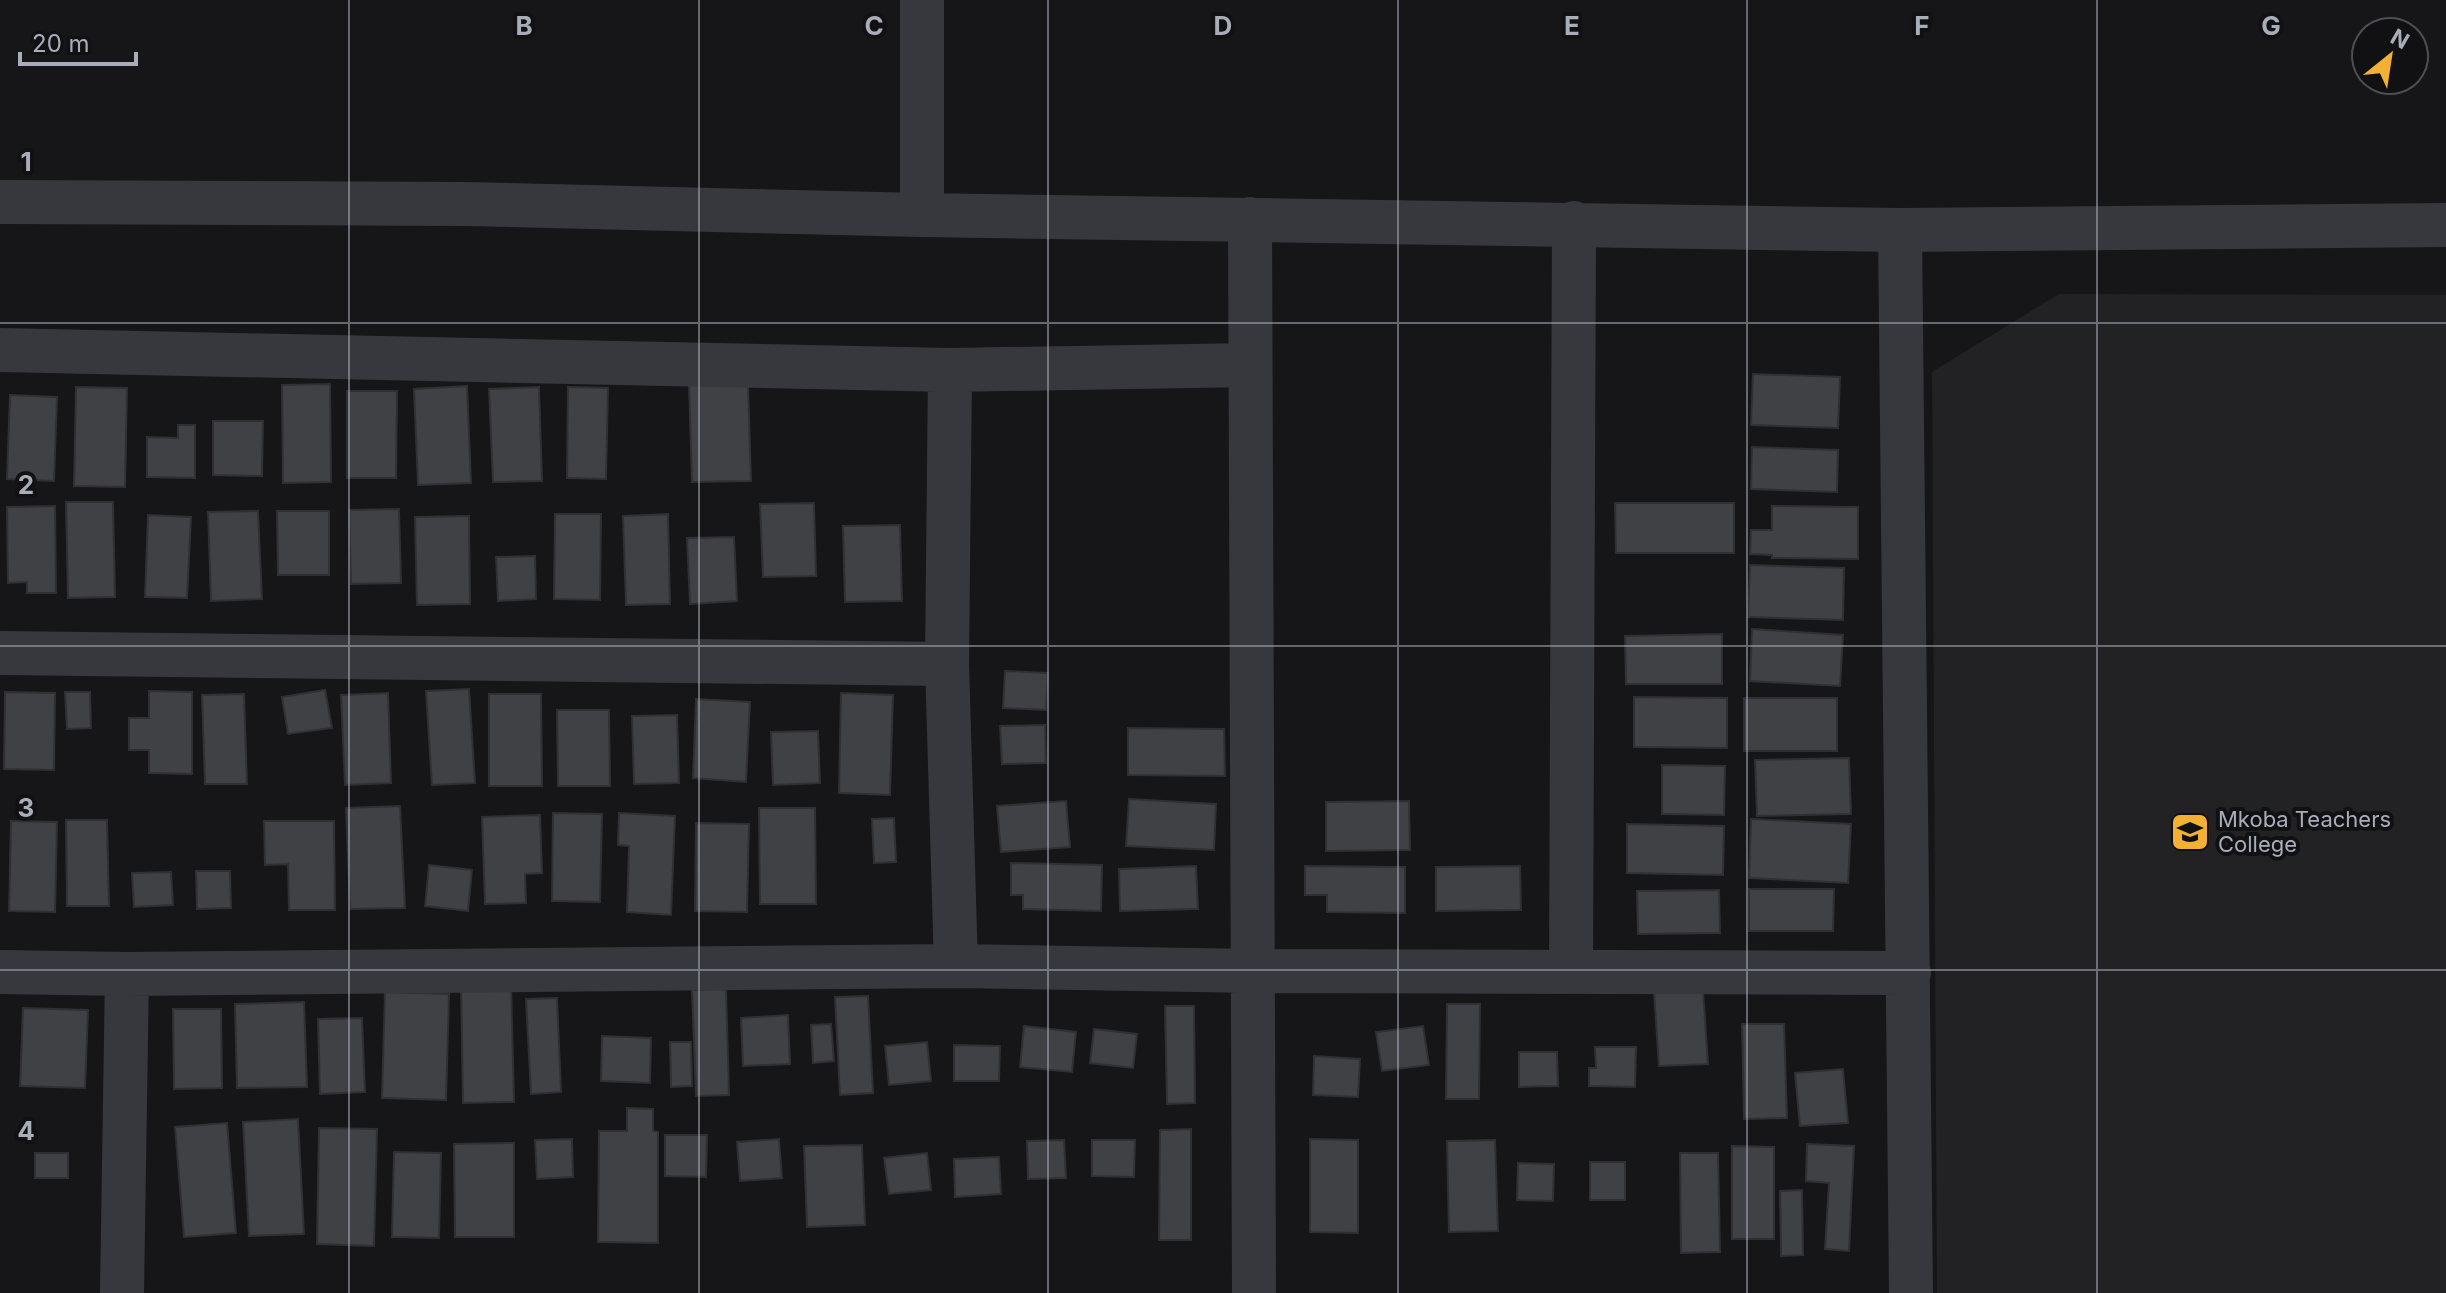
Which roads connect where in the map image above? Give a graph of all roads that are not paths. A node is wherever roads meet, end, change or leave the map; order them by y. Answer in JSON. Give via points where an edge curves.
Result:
{"nodes":[{"id":1,"x":922,"y":0,"type":"edge"},
{"id":2,"x":0,"y":202,"type":"edge"},
{"id":3,"x":922,"y":215,"type":"junction"},
{"id":4,"x":1250,"y":219,"type":"junction"},
{"id":5,"x":1574,"y":223,"type":"junction"},
{"id":6,"x":2446,"y":225,"type":"edge"},
{"id":7,"x":1900,"y":230,"type":"junction"},
{"id":8,"x":0,"y":350,"type":"edge"},
{"id":9,"x":1249,"y":365,"type":"junction"},
{"id":10,"x":950,"y":370,"type":"junction"},
{"id":11,"x":0,"y":653,"type":"edge"},
{"id":12,"x":947,"y":664,"type":"junction"},
{"id":13,"x":956,"y":966,"type":"junction"},
{"id":14,"x":1254,"y":971,"type":"junction"},
{"id":15,"x":0,"y":972,"type":"edge"},
{"id":16,"x":1571,"y":972,"type":"junction"},
{"id":17,"x":1909,"y":973,"type":"junction"},
{"id":18,"x":127,"y":974,"type":"junction"},
{"id":19,"x":122,"y":1293,"type":"edge"},
{"id":20,"x":1254,"y":1293,"type":"edge"},
{"id":21,"x":1911,"y":1293,"type":"edge"}],
"edges":[{"from":1,"to":3,"type":"street"},
{"from":2,"to":3,"type":"street","via":[[465,204]]},
{"from":3,"to":4,"type":"street"},
{"from":4,"to":5,"type":"street"},
{"from":4,"to":9,"type":"street"},
{"from":5,"to":7,"type":"street"},
{"from":5,"to":16,"type":"street"},
{"from":6,"to":7,"type":"street"},
{"from":7,"to":17,"type":"street"},
{"from":8,"to":10,"type":"street"},
{"from":9,"to":10,"type":"street"},
{"from":9,"to":14,"type":"street"},
{"from":10,"to":12,"type":"street"},
{"from":11,"to":12,"type":"street"},
{"from":12,"to":13,"type":"street"},
{"from":13,"to":14,"type":"street"},
{"from":13,"to":18,"type":"street"},
{"from":14,"to":16,"type":"street"},
{"from":14,"to":20,"type":"street"},
{"from":15,"to":18,"type":"street"},
{"from":16,"to":17,"type":"street"},
{"from":17,"to":21,"type":"street"},
{"from":18,"to":19,"type":"street"}]}
